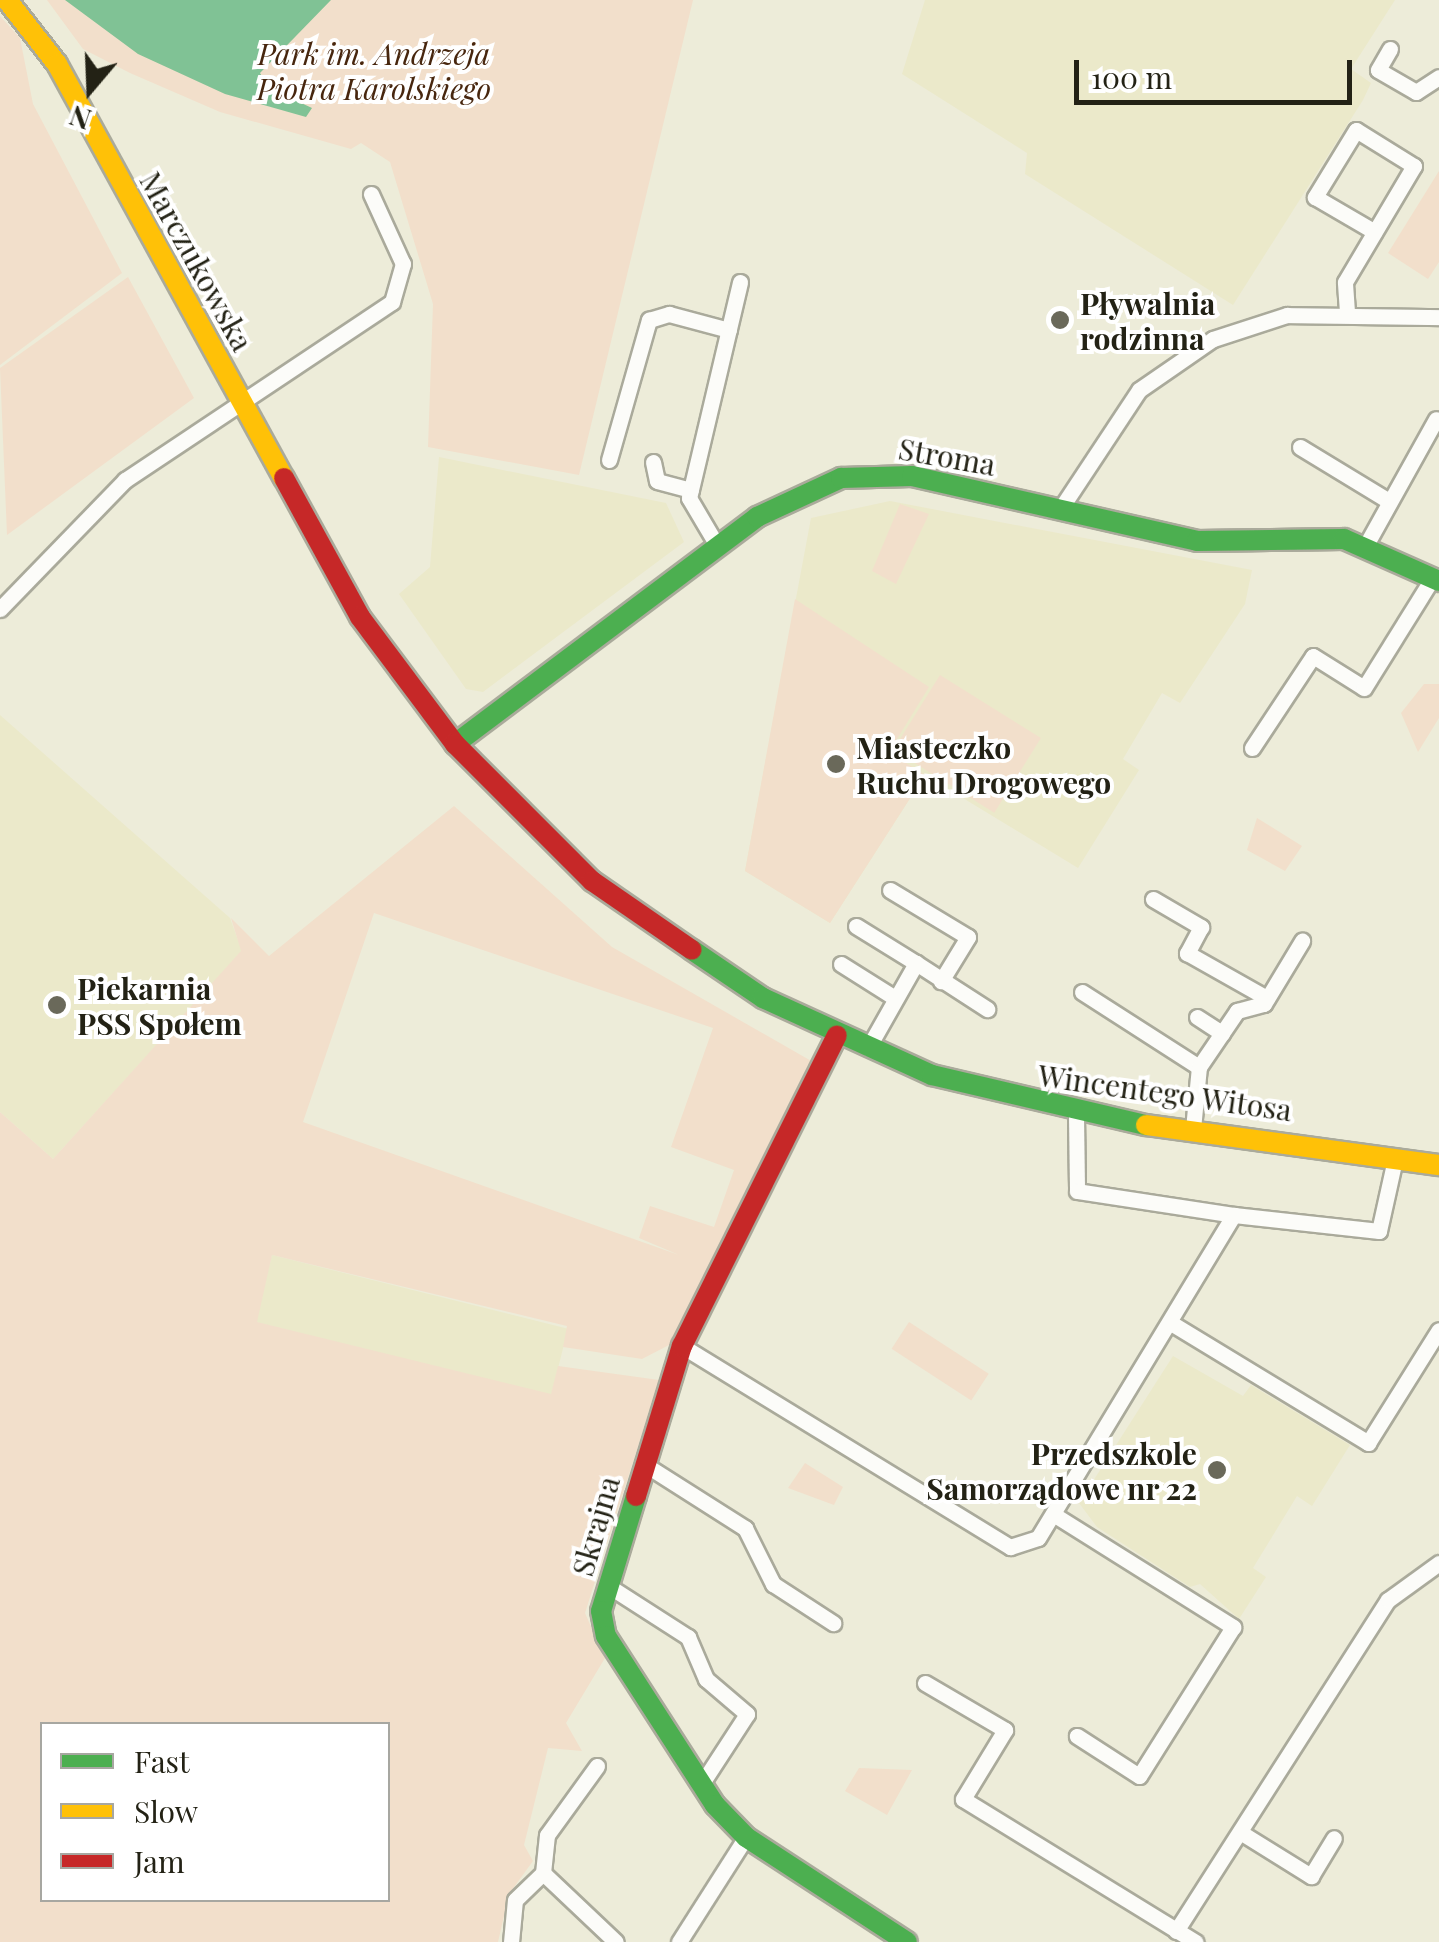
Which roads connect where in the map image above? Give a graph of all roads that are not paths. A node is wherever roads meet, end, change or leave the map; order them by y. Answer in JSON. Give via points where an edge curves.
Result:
{"nodes":[{"id":1,"x":14,"y":8,"type":"edge"},
{"id":2,"x":1390,"y":49,"type":"dead end"},
{"id":3,"x":1439,"y":77,"type":"edge"},
{"id":4,"x":371,"y":194,"type":"dead end"},
{"id":5,"x":1375,"y":232,"type":"junction"},
{"id":6,"x":740,"y":282,"type":"dead end"},
{"id":7,"x":1346,"y":312,"type":"junction"},
{"id":8,"x":1439,"y":317,"type":"edge"},
{"id":9,"x":729,"y":330,"type":"junction"},
{"id":10,"x":240,"y":399,"type":"junction"},
{"id":11,"x":1436,"y":418,"type":"dead end"},
{"id":12,"x":1300,"y":447,"type":"dead end"},
{"id":13,"x":610,"y":460,"type":"dead end"},
{"id":14,"x":653,"y":462,"type":"dead end"},
{"id":15,"x":691,"y":490,"type":"junction"},
{"id":16,"x":1387,"y":500,"type":"junction"},
{"id":17,"x":1061,"y":508,"type":"junction"},
{"id":18,"x":1366,"y":544,"type":"junction"},
{"id":19,"x":718,"y":548,"type":"junction"},
{"id":20,"x":1436,"y":579,"type":"edge"},
{"id":21,"x":0,"y":609,"type":"edge"},
{"id":22,"x":455,"y":744,"type":"junction"},
{"id":23,"x":1252,"y":748,"type":"dead end"},
{"id":24,"x":890,"y":890,"type":"dead end"},
{"id":25,"x":1152,"y":900,"type":"dead end"},
{"id":26,"x":856,"y":926,"type":"dead end"},
{"id":27,"x":1302,"y":941,"type":"dead end"},
{"id":28,"x":916,"y":963,"type":"junction"},
{"id":29,"x":841,"y":964,"type":"dead end"},
{"id":30,"x":942,"y":981,"type":"junction"},
{"id":31,"x":1082,"y":992,"type":"dead end"},
{"id":32,"x":895,"y":998,"type":"junction"},
{"id":33,"x":1267,"y":998,"type":"junction"},
{"id":34,"x":988,"y":1010,"type":"dead end"},
{"id":35,"x":1198,"y":1017,"type":"dead end"},
{"id":36,"x":1222,"y":1033,"type":"junction"},
{"id":37,"x":838,"y":1035,"type":"junction"},
{"id":38,"x":868,"y":1048,"type":"junction"},
{"id":39,"x":1199,"y":1068,"type":"junction"},
{"id":40,"x":1076,"y":1116,"type":"junction"},
{"id":41,"x":1194,"y":1129,"type":"junction"},
{"id":42,"x":1394,"y":1159,"type":"junction"},
{"id":43,"x":1439,"y":1166,"type":"edge"},
{"id":44,"x":1234,"y":1215,"type":"junction"},
{"id":45,"x":1171,"y":1323,"type":"junction"},
{"id":46,"x":1439,"y":1330,"type":"edge"},
{"id":47,"x":682,"y":1346,"type":"junction"},
{"id":48,"x":644,"y":1464,"type":"junction"},
{"id":49,"x":1054,"y":1514,"type":"junction"},
{"id":50,"x":1439,"y":1564,"type":"edge"},
{"id":51,"x":610,"y":1587,"type":"junction"},
{"id":52,"x":832,"y":1622,"type":"dead end"},
{"id":53,"x":925,"y":1683,"type":"dead end"},
{"id":54,"x":1077,"y":1736,"type":"dead end"},
{"id":55,"x":597,"y":1766,"type":"dead end"},
{"id":56,"x":700,"y":1786,"type":"junction"},
{"id":57,"x":1240,"y":1832,"type":"junction"},
{"id":58,"x":746,"y":1837,"type":"junction"},
{"id":59,"x":1334,"y":1838,"type":"dead end"},
{"id":60,"x":542,"y":1874,"type":"junction"},
{"id":61,"x":1176,"y":1931,"type":"junction"},
{"id":62,"x":511,"y":1942,"type":"edge"},
{"id":63,"x":616,"y":1942,"type":"edge"},
{"id":64,"x":680,"y":1942,"type":"edge"},
{"id":65,"x":908,"y":1942,"type":"edge"},
{"id":66,"x":1195,"y":1942,"type":"edge"}],
"edges":[{"from":1,"to":10,"type":"street","name":"Marczukowska"},
{"from":2,"to":3,"type":"street","via":[[1378,70],[1416,92]]},
{"from":4,"to":10,"type":"street","name":"Marczukowska","via":[[403,264],[400,293]]},
{"from":5,"to":5,"type":"street","via":[[1315,197],[1356,130],[1414,166]]},
{"from":5,"to":7,"type":"street","via":[[1345,282]]},
{"from":6,"to":9,"type":"street"},
{"from":7,"to":8,"type":"street"},
{"from":7,"to":17,"type":"street","via":[[1266,319],[1187,352],[1110,424]]},
{"from":9,"to":13,"type":"street","via":[[669,314],[648,320]]},
{"from":9,"to":15,"type":"street"},
{"from":10,"to":21,"type":"street","name":"Marczukowska","via":[[110,492]]},
{"from":10,"to":22,"type":"street","name":"Marczukowska","via":[[360,616]]},
{"from":11,"to":16,"type":"street"},
{"from":12,"to":16,"type":"street"},
{"from":14,"to":15,"type":"street","via":[[656,481]]},
{"from":15,"to":19,"type":"street","via":[[690,506]]},
{"from":16,"to":18,"type":"street"},
{"from":17,"to":18,"type":"street","name":"Stroma","via":[[1197,541],[1325,536]]},
{"from":17,"to":19,"type":"street","name":"Stroma","via":[[912,476],[863,475],[804,490]]},
{"from":18,"to":20,"type":"street","name":"Stroma"},
{"from":19,"to":22,"type":"street","name":"Stroma"},
{"from":20,"to":23,"type":"street","via":[[1364,688],[1313,656]]},
{"from":22,"to":37,"type":"street","name":"Wincentego Witosa","via":[[546,841],[638,917]]},
{"from":24,"to":30,"type":"street","via":[[968,937]]},
{"from":25,"to":33,"type":"street","via":[[1201,927],[1187,952]]},
{"from":26,"to":28,"type":"street"},
{"from":27,"to":33,"type":"street"},
{"from":28,"to":30,"type":"street"},
{"from":28,"to":32,"type":"street"},
{"from":29,"to":32,"type":"street"},
{"from":30,"to":34,"type":"street"},
{"from":31,"to":39,"type":"street"},
{"from":32,"to":38,"type":"street"},
{"from":33,"to":36,"type":"street","via":[[1237,1011]]},
{"from":35,"to":36,"type":"street"},
{"from":36,"to":39,"type":"street"},
{"from":37,"to":38,"type":"street","name":"Wincentego Witosa"},
{"from":37,"to":47,"type":"street","name":"Skrajna"},
{"from":38,"to":40,"type":"street","name":"Wincentego Witosa"},
{"from":39,"to":41,"type":"street"},
{"from":40,"to":41,"type":"street","name":"Wincentego Witosa"},
{"from":40,"to":44,"type":"street","via":[[1077,1190]]},
{"from":41,"to":42,"type":"street","name":"Wincentego Witosa"},
{"from":42,"to":43,"type":"street","name":"Wincentego Witosa"},
{"from":42,"to":44,"type":"street","via":[[1379,1231]]},
{"from":44,"to":45,"type":"street"},
{"from":45,"to":46,"type":"street","via":[[1368,1443]]},
{"from":45,"to":49,"type":"street"},
{"from":47,"to":48,"type":"street","name":"Skrajna"},
{"from":47,"to":49,"type":"street","via":[[1010,1546],[1038,1538]]},
{"from":48,"to":51,"type":"street","name":"Skrajna"},
{"from":48,"to":52,"type":"street","via":[[745,1528],[773,1584]]},
{"from":49,"to":54,"type":"street","via":[[1234,1627],[1139,1776]]},
{"from":50,"to":57,"type":"street","via":[[1388,1600]]},
{"from":51,"to":56,"type":"street","name":"Skrajna","via":[[606,1636]]},
{"from":51,"to":56,"type":"street","via":[[688,1637],[706,1678],[747,1714]]},
{"from":53,"to":61,"type":"street","via":[[1006,1730],[963,1799]]},
{"from":55,"to":60,"type":"street","via":[[547,1835]]},
{"from":56,"to":58,"type":"street","name":"Skrajna"},
{"from":57,"to":59,"type":"street","via":[[1312,1876]]},
{"from":57,"to":61,"type":"street"},
{"from":58,"to":64,"type":"street"},
{"from":58,"to":65,"type":"street","name":"Skrajna"},
{"from":60,"to":62,"type":"street","via":[[515,1900]]},
{"from":60,"to":63,"type":"street"},
{"from":61,"to":66,"type":"street"}]}
